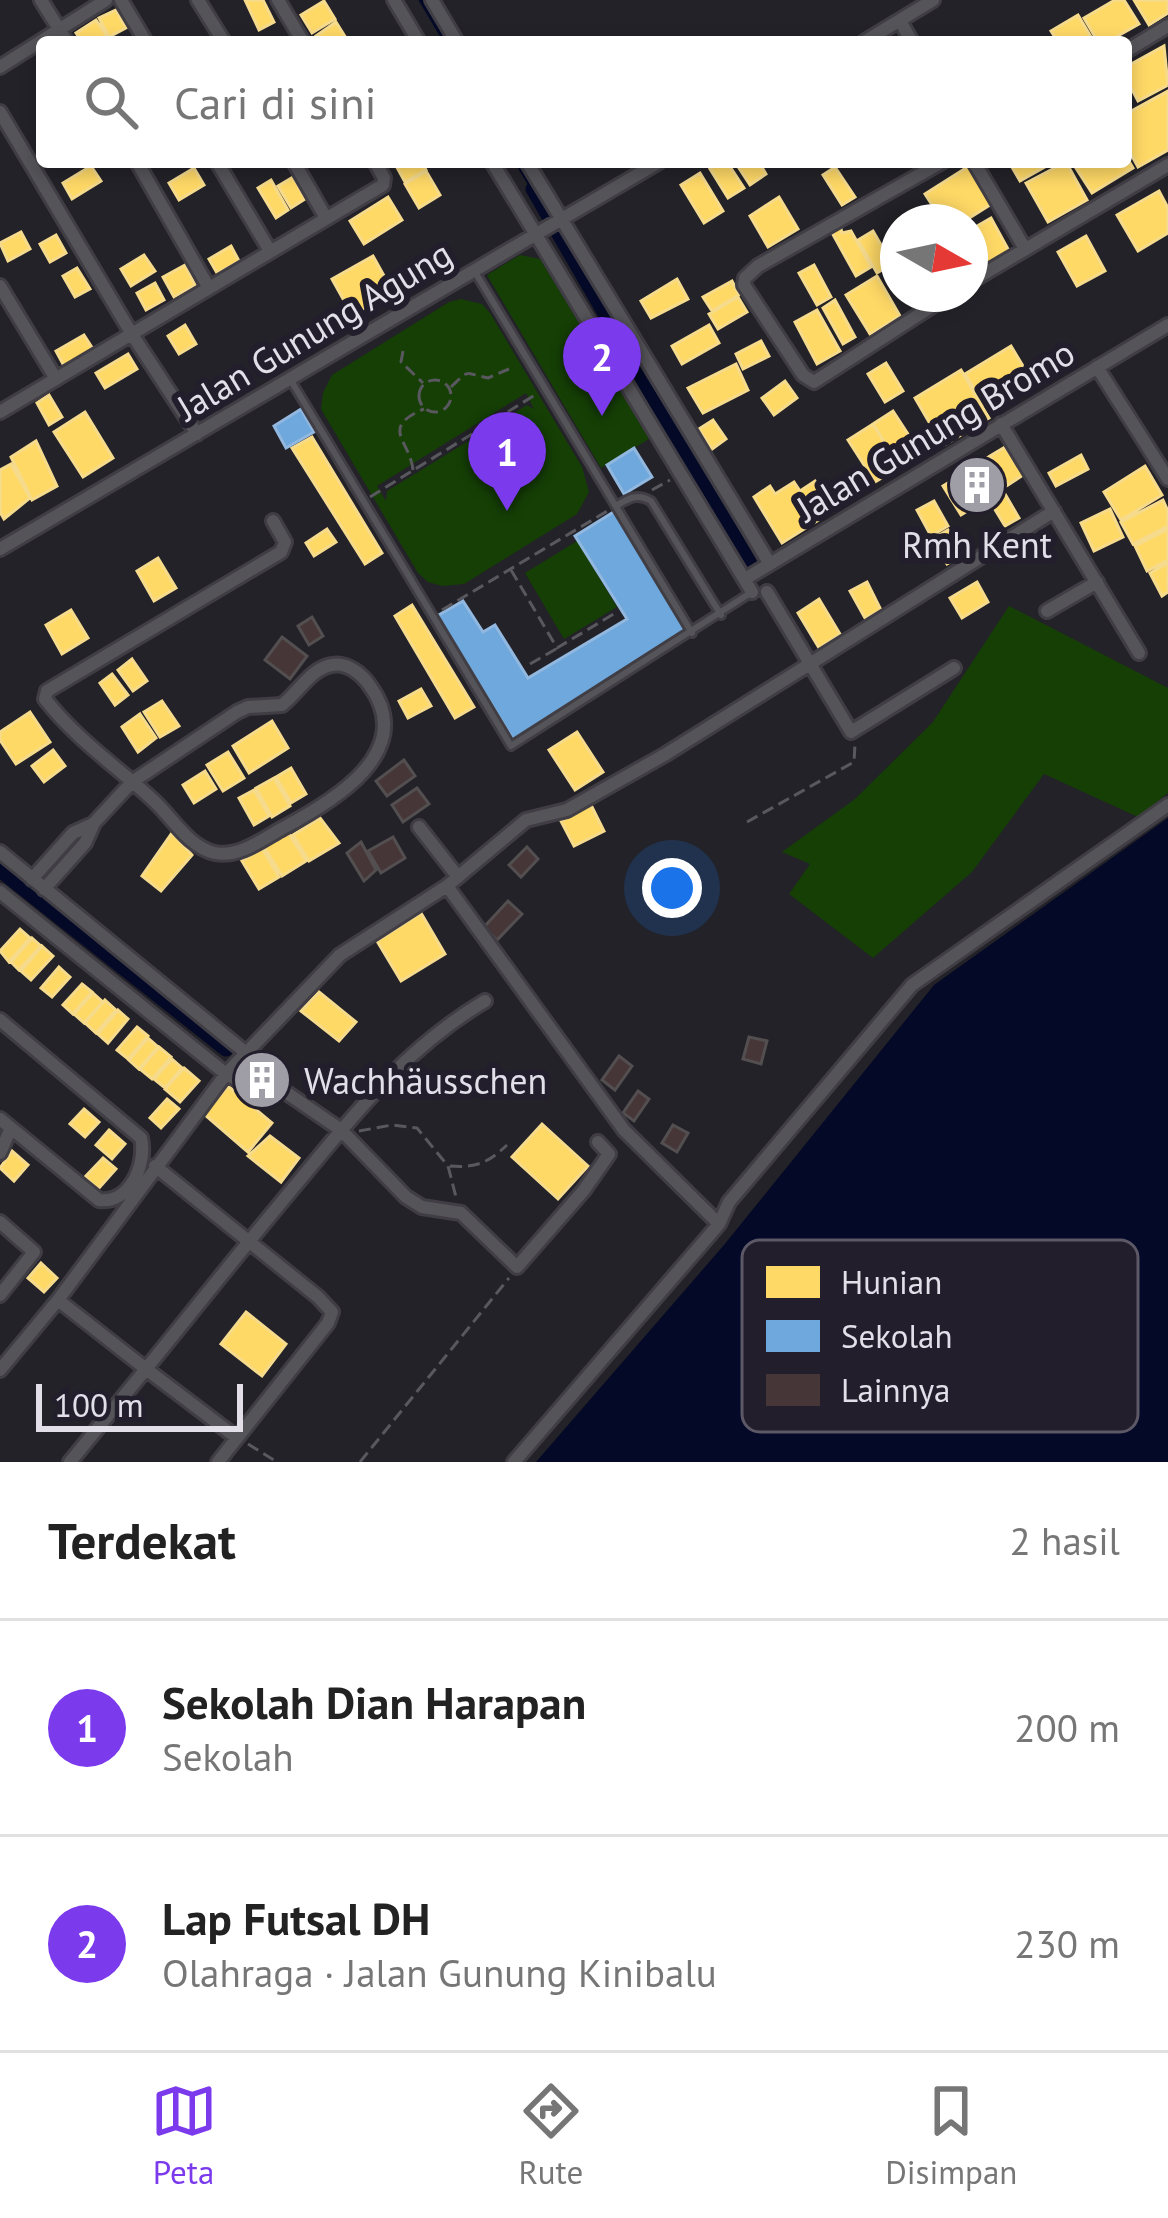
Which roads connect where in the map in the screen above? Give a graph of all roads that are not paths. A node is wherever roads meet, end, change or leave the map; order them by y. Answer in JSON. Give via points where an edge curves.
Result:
{"nodes":[{"id":1,"x":41,"y":0,"type":"edge"},
{"id":2,"x":106,"y":0,"type":"edge"},
{"id":3,"x":121,"y":0,"type":"edge"},
{"id":4,"x":198,"y":0,"type":"edge"},
{"id":5,"x":278,"y":0,"type":"edge"},
{"id":6,"x":394,"y":0,"type":"edge"},
{"id":7,"x":432,"y":0,"type":"edge"},
{"id":8,"x":933,"y":0,"type":"edge"},
{"id":9,"x":900,"y":21,"type":"junction"},
{"id":10,"x":1168,"y":26,"type":"edge"},
{"id":11,"x":59,"y":28,"type":"junction"},
{"id":12,"x":47,"y":36,"type":"edge"},
{"id":13,"x":64,"y":36,"type":"edge"},
{"id":14,"x":142,"y":36,"type":"edge"},
{"id":15,"x":220,"y":36,"type":"edge"},
{"id":16,"x":299,"y":36,"type":"edge"},
{"id":17,"x":415,"y":36,"type":"edge"},
{"id":18,"x":453,"y":36,"type":"edge"},
{"id":19,"x":874,"y":36,"type":"edge"},
{"id":20,"x":909,"y":36,"type":"edge"},
{"id":21,"x":36,"y":43,"type":"edge"},
{"id":22,"x":1132,"y":47,"type":"edge"},
{"id":23,"x":0,"y":67,"type":"edge"},
{"id":24,"x":0,"y":112,"type":"edge"},
{"id":25,"x":1168,"y":165,"type":"edge"},
{"id":26,"x":140,"y":168,"type":"edge"},
{"id":27,"x":221,"y":168,"type":"edge"},
{"id":28,"x":297,"y":168,"type":"edge"},
{"id":29,"x":379,"y":168,"type":"edge"},
{"id":30,"x":496,"y":168,"type":"edge"},
{"id":31,"x":530,"y":168,"type":"edge"},
{"id":32,"x":647,"y":168,"type":"edge"},
{"id":33,"x":932,"y":168,"type":"edge"},
{"id":34,"x":978,"y":168,"type":"edge"},
{"id":35,"x":326,"y":218,"type":"junction"},
{"id":36,"x":558,"y":219,"type":"junction"},
{"id":37,"x":537,"y":231,"type":"junction"},
{"id":38,"x":1024,"y":247,"type":"junction"},
{"id":39,"x":270,"y":251,"type":"junction"},
{"id":40,"x":473,"y":269,"type":"junction"},
{"id":41,"x":988,"y":270,"type":"edge"},
{"id":42,"x":0,"y":286,"type":"edge"},
{"id":43,"x":209,"y":287,"type":"junction"},
{"id":44,"x":923,"y":312,"type":"edge"},
{"id":45,"x":1168,"y":326,"type":"edge"},
{"id":46,"x":134,"y":336,"type":"junction"},
{"id":47,"x":1097,"y":367,"type":"junction"},
{"id":48,"x":56,"y":379,"type":"junction"},
{"id":49,"x":290,"y":379,"type":"junction"},
{"id":50,"x":0,"y":412,"type":"edge"},
{"id":51,"x":1001,"y":424,"type":"junction"},
{"id":52,"x":197,"y":434,"type":"junction"},
{"id":53,"x":1168,"y":479,"type":"edge"},
{"id":54,"x":616,"y":506,"type":"junction"},
{"id":55,"x":1054,"y":512,"type":"junction"},
{"id":56,"x":273,"y":521,"type":"dead end"},
{"id":57,"x":0,"y":549,"type":"edge"},
{"id":58,"x":770,"y":564,"type":"junction"},
{"id":59,"x":1097,"y":582,"type":"junction"},
{"id":60,"x":755,"y":588,"type":"junction"},
{"id":61,"x":1047,"y":611,"type":"dead end"},
{"id":62,"x":721,"y":615,"type":"junction"},
{"id":63,"x":692,"y":633,"type":"junction"},
{"id":64,"x":1139,"y":653,"type":"dead end"},
{"id":65,"x":808,"y":663,"type":"junction"},
{"id":66,"x":954,"y":668,"type":"dead end"},
{"id":67,"x":132,"y":782,"type":"junction"},
{"id":68,"x":1168,"y":805,"type":"edge"},
{"id":69,"x":94,"y":823,"type":"junction"},
{"id":70,"x":419,"y":826,"type":"dead end"},
{"id":71,"x":0,"y":852,"type":"edge"},
{"id":72,"x":32,"y":878,"type":"junction"},
{"id":73,"x":453,"y":881,"type":"junction"},
{"id":74,"x":44,"y":889,"type":"junction"},
{"id":75,"x":0,"y":892,"type":"edge"},
{"id":76,"x":485,"y":1001,"type":"dead end"},
{"id":77,"x":0,"y":1019,"type":"edge"},
{"id":78,"x":245,"y":1055,"type":"junction"},
{"id":79,"x":226,"y":1073,"type":"junction"},
{"id":80,"x":284,"y":1090,"type":"junction"},
{"id":81,"x":6,"y":1124,"type":"edge"},
{"id":82,"x":344,"y":1133,"type":"junction"},
{"id":83,"x":598,"y":1142,"type":"dead end"},
{"id":84,"x":0,"y":1153,"type":"edge"},
{"id":85,"x":155,"y":1166,"type":"junction"},
{"id":86,"x":0,"y":1222,"type":"edge"},
{"id":87,"x":719,"y":1224,"type":"junction"},
{"id":88,"x":250,"y":1240,"type":"junction"},
{"id":89,"x":0,"y":1295,"type":"edge"},
{"id":90,"x":58,"y":1300,"type":"junction"},
{"id":91,"x":146,"y":1369,"type":"junction"},
{"id":92,"x":0,"y":1370,"type":"edge"},
{"id":93,"x":237,"y":1438,"type":"junction"},
{"id":94,"x":70,"y":1462,"type":"edge"},
{"id":95,"x":218,"y":1462,"type":"edge"},
{"id":96,"x":514,"y":1462,"type":"edge"}],
"edges":[{"from":1,"to":11,"type":"street"},
{"from":2,"to":11,"type":"street"},
{"from":3,"to":14,"type":"street"},
{"from":4,"to":15,"type":"street"},
{"from":5,"to":16,"type":"street"},
{"from":6,"to":17,"type":"street"},
{"from":7,"to":18,"type":"street"},
{"from":8,"to":9,"type":"street"},
{"from":9,"to":19,"type":"street"},
{"from":9,"to":20,"type":"street"},
{"from":10,"to":22,"type":"street"},
{"from":11,"to":12,"type":"street"},
{"from":11,"to":13,"type":"street"},
{"from":21,"to":23,"type":"street"},
{"from":24,"to":46,"type":"street"},
{"from":25,"to":38,"type":"street"},
{"from":26,"to":43,"type":"street"},
{"from":27,"to":39,"type":"street"},
{"from":28,"to":35,"type":"street"},
{"from":29,"to":35,"type":"street","via":[[385,182]]},
{"from":30,"to":37,"type":"street"},
{"from":31,"to":36,"type":"street"},
{"from":32,"to":36,"type":"street","name":"Jalan Gunung Agung"},
{"from":33,"to":44,"type":"street","via":[[748,274],[744,285],[814,382]]},
{"from":34,"to":38,"type":"street"},
{"from":35,"to":39,"type":"street"},
{"from":36,"to":37,"type":"street","name":"Jalan Gunung Agung"},
{"from":36,"to":58,"type":"street"},
{"from":37,"to":40,"type":"street","name":"Jalan Gunung Agung"},
{"from":37,"to":60,"type":"street"},
{"from":38,"to":41,"type":"street"},
{"from":39,"to":43,"type":"street"},
{"from":40,"to":49,"type":"street","name":"Jalan Gunung Agung"},
{"from":40,"to":54,"type":"lane"},
{"from":42,"to":48,"type":"street"},
{"from":43,"to":46,"type":"street"},
{"from":45,"to":47,"type":"street","name":"Jalan Gunung Bromo"},
{"from":46,"to":48,"type":"street"},
{"from":46,"to":52,"type":"street"},
{"from":47,"to":51,"type":"street","name":"Jalan Gunung Bromo"},
{"from":47,"to":53,"type":"street"},
{"from":48,"to":50,"type":"street"},
{"from":49,"to":52,"type":"street","name":"Jalan Gunung Agung"},
{"from":49,"to":63,"type":"lane","via":[[511,746]]},
{"from":51,"to":55,"type":"street"},
{"from":51,"to":58,"type":"street","name":"Jalan Gunung Bromo"},
{"from":52,"to":57,"type":"street","name":"Jalan Gunung Agung"},
{"from":54,"to":62,"type":"lane","via":[[642,496],[651,501]]},
{"from":54,"to":63,"type":"lane"},
{"from":55,"to":59,"type":"street"},
{"from":55,"to":65,"type":"street"},
{"from":56,"to":67,"type":"street","via":[[285,542],[281,552],[44,695]]},
{"from":58,"to":60,"type":"street"},
{"from":59,"to":61,"type":"street"},
{"from":59,"to":64,"type":"street"},
{"from":60,"to":62,"type":"lane"},
{"from":60,"to":65,"type":"street"},
{"from":62,"to":63,"type":"lane"},
{"from":65,"to":66,"type":"street","via":[[851,732]]},
{"from":65,"to":73,"type":"street","via":[[592,797],[526,820]]},
{"from":67,"to":67,"type":"street","via":[[236,712],[282,705],[330,665],[350,667],[384,715],[377,749],[354,784],[248,847],[221,854],[191,840]]},
{"from":67,"to":69,"type":"street"},
{"from":68,"to":87,"type":"street","via":[[912,985],[729,1202]]},
{"from":69,"to":72,"type":"street","via":[[73,833]]},
{"from":69,"to":74,"type":"street"},
{"from":70,"to":73,"type":"street"},
{"from":71,"to":72,"type":"street"},
{"from":72,"to":74,"type":"street"},
{"from":73,"to":78,"type":"street","via":[[340,955]]},
{"from":73,"to":87,"type":"street","via":[[624,1130]]},
{"from":74,"to":78,"type":"street"},
{"from":75,"to":79,"type":"street"},
{"from":76,"to":82,"type":"street","via":[[405,1058]]},
{"from":77,"to":81,"type":"street","via":[[123,1119],[141,1138],[142,1160],[122,1195],[99,1200]]},
{"from":78,"to":79,"type":"street"},
{"from":78,"to":80,"type":"street"},
{"from":79,"to":80,"type":"street","via":[[259,1091]]},
{"from":79,"to":85,"type":"street"},
{"from":80,"to":82,"type":"street"},
{"from":81,"to":84,"type":"street"},
{"from":82,"to":83,"type":"street","via":[[406,1197],[461,1213],[518,1267],[609,1154]]},
{"from":82,"to":88,"type":"street"},
{"from":85,"to":88,"type":"street"},
{"from":85,"to":90,"type":"street"},
{"from":86,"to":89,"type":"street","via":[[34,1252]]},
{"from":87,"to":96,"type":"street"},
{"from":88,"to":91,"type":"street"},
{"from":88,"to":93,"type":"street","via":[[332,1316]]},
{"from":90,"to":91,"type":"street"},
{"from":90,"to":92,"type":"street"},
{"from":91,"to":93,"type":"street"},
{"from":91,"to":94,"type":"street"},
{"from":93,"to":95,"type":"street"}]}
